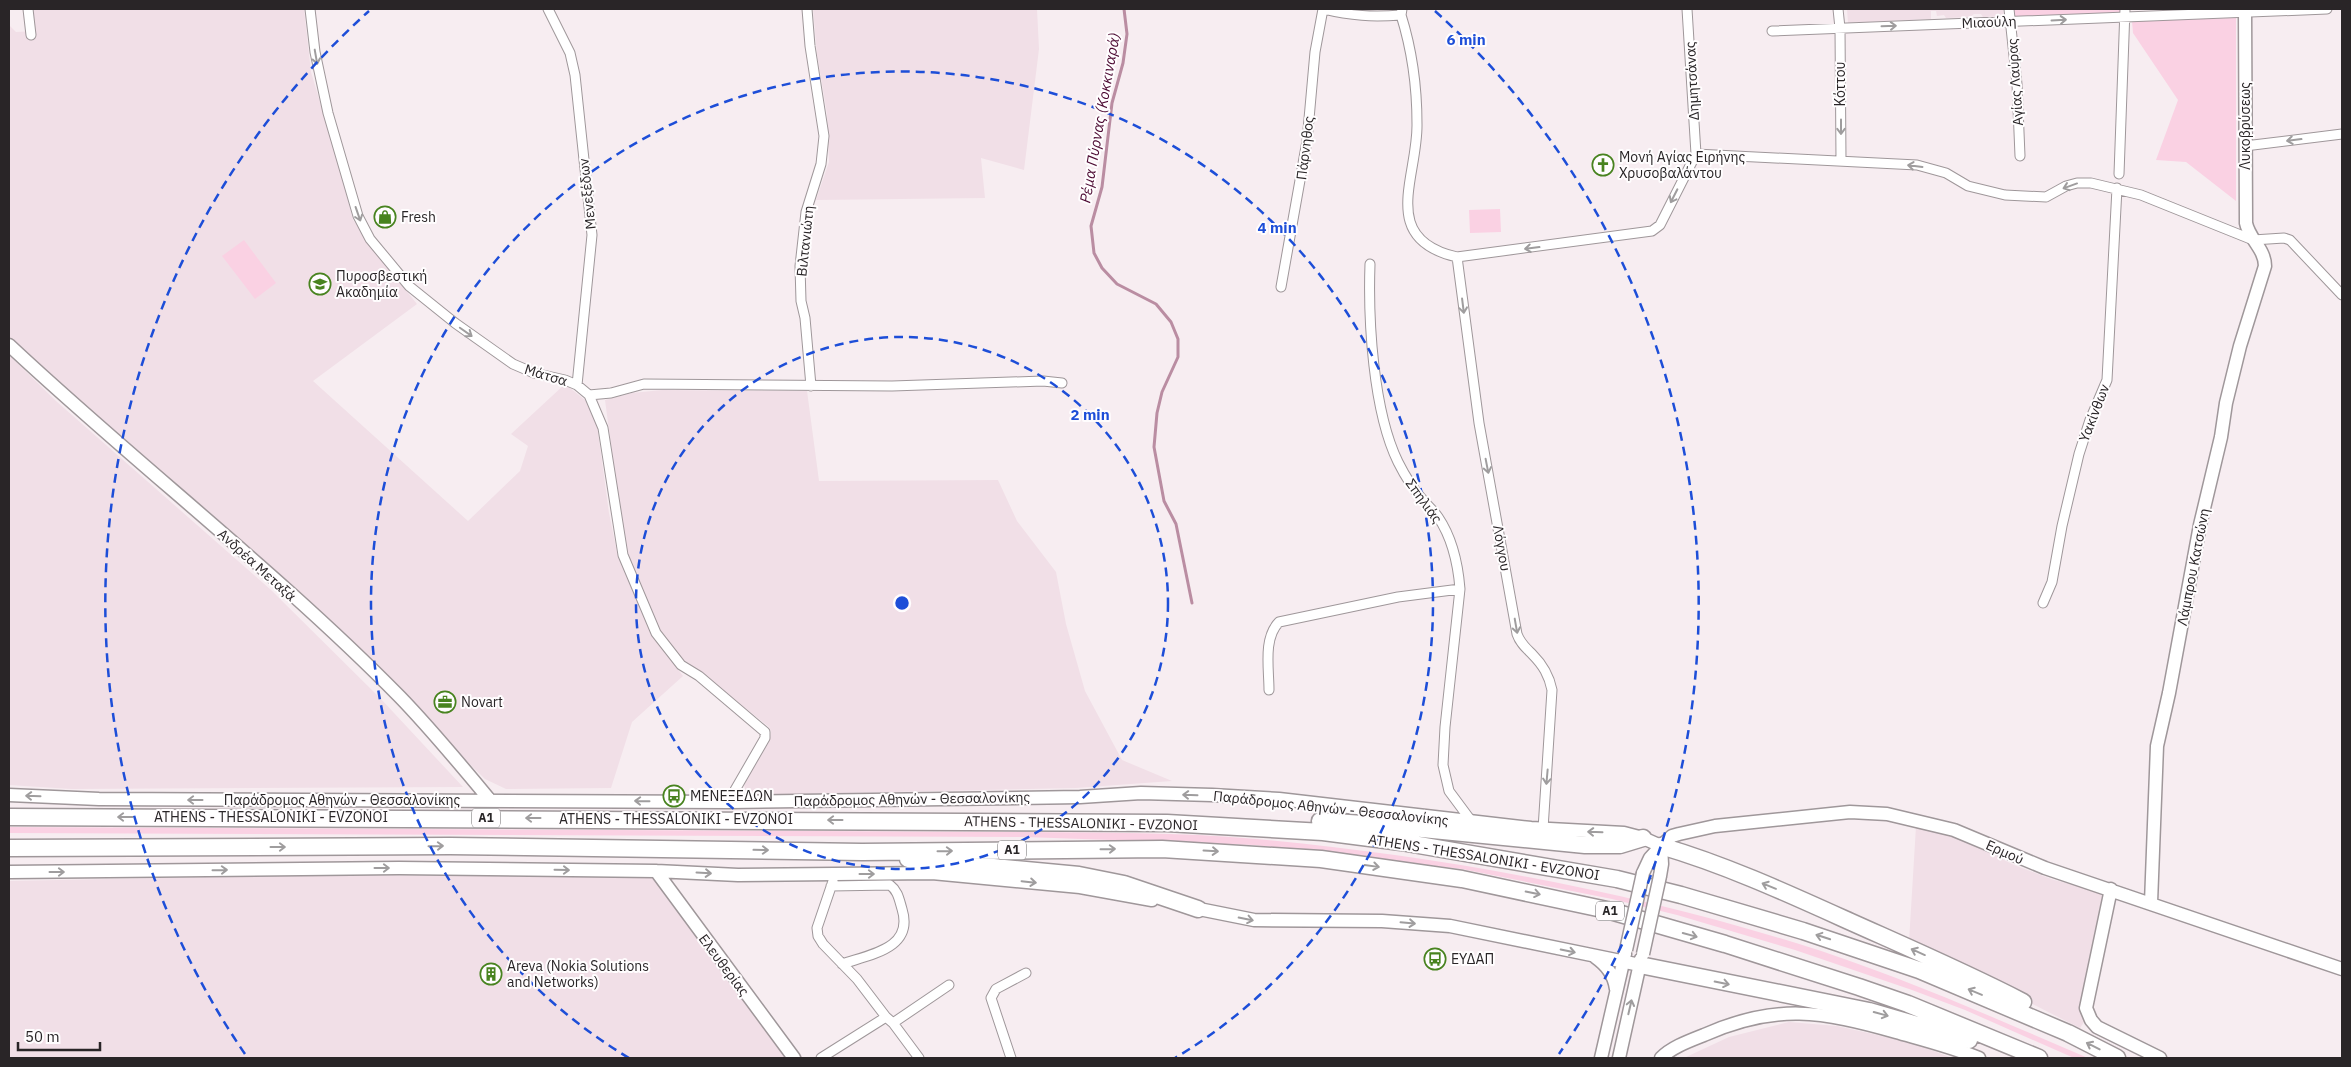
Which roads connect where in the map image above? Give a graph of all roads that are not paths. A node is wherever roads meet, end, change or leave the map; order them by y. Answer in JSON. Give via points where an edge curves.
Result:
{"nodes":[{"id":1,"x":28,"y":9,"type":"edge"},
{"id":2,"x":310,"y":9,"type":"edge"},
{"id":3,"x":548,"y":9,"type":"edge"},
{"id":4,"x":807,"y":9,"type":"edge"},
{"id":5,"x":1323,"y":9,"type":"edge"},
{"id":6,"x":1687,"y":9,"type":"edge"},
{"id":7,"x":1838,"y":9,"type":"edge"},
{"id":8,"x":2009,"y":9,"type":"edge"},
{"id":9,"x":2327,"y":9,"type":"edge"},
{"id":10,"x":2245,"y":10,"type":"edge"},
{"id":11,"x":1402,"y":12,"type":"edge"},
{"id":12,"x":2125,"y":13,"type":"edge"},
{"id":13,"x":2010,"y":22,"type":"junction"},
{"id":14,"x":1840,"y":28,"type":"junction"},
{"id":15,"x":1772,"y":32,"type":"dead end"},
{"id":16,"x":31,"y":35,"type":"dead end"},
{"id":17,"x":2342,"y":134,"type":"edge"},
{"id":18,"x":2245,"y":146,"type":"junction"},
{"id":19,"x":1696,"y":154,"type":"junction"},
{"id":20,"x":2020,"y":156,"type":"dead end"},
{"id":21,"x":1841,"y":160,"type":"junction"},
{"id":22,"x":2119,"y":174,"type":"dead end"},
{"id":23,"x":2118,"y":188,"type":"junction"},
{"id":24,"x":2253,"y":240,"type":"junction"},
{"id":25,"x":1457,"y":257,"type":"junction"},
{"id":26,"x":1370,"y":264,"type":"dead end"},
{"id":27,"x":1282,"y":287,"type":"dead end"},
{"id":28,"x":2342,"y":295,"type":"edge"},
{"id":29,"x":9,"y":346,"type":"edge"},
{"id":30,"x":1062,"y":383,"type":"dead end"},
{"id":31,"x":577,"y":385,"type":"junction"},
{"id":32,"x":811,"y":386,"type":"junction"},
{"id":33,"x":589,"y":395,"type":"junction"},
{"id":34,"x":1460,"y":589,"type":"junction"},
{"id":35,"x":2043,"y":603,"type":"dead end"},
{"id":36,"x":1269,"y":690,"type":"dead end"},
{"id":37,"x":9,"y":795,"type":"edge"},
{"id":38,"x":489,"y":799,"type":"junction"},
{"id":39,"x":731,"y":802,"type":"junction"},
{"id":40,"x":11,"y":817,"type":"edge"},
{"id":41,"x":1472,"y":822,"type":"junction"},
{"id":42,"x":1227,"y":827,"type":"junction"},
{"id":43,"x":1542,"y":829,"type":"junction"},
{"id":44,"x":1643,"y":838,"type":"junction"},
{"id":45,"x":1661,"y":846,"type":"junction"},
{"id":46,"x":12,"y":848,"type":"edge"},
{"id":47,"x":862,"y":852,"type":"junction"},
{"id":48,"x":656,"y":870,"type":"junction"},
{"id":49,"x":9,"y":872,"type":"edge"},
{"id":50,"x":833,"y":880,"type":"junction"},
{"id":51,"x":2111,"y":889,"type":"junction"},
{"id":52,"x":2151,"y":903,"type":"junction"},
{"id":53,"x":1198,"y":909,"type":"junction"},
{"id":54,"x":1624,"y":956,"type":"junction"},
{"id":55,"x":1594,"y":957,"type":"junction"},
{"id":56,"x":1641,"y":959,"type":"junction"},
{"id":57,"x":842,"y":964,"type":"junction"},
{"id":58,"x":2342,"y":969,"type":"edge"},
{"id":59,"x":1026,"y":973,"type":"dead end"},
{"id":60,"x":949,"y":985,"type":"dead end"},
{"id":61,"x":1616,"y":993,"type":"junction"},
{"id":62,"x":889,"y":1020,"type":"junction"},
{"id":63,"x":2068,"y":1033,"type":"junction"},
{"id":64,"x":794,"y":1058,"type":"edge"},
{"id":65,"x":821,"y":1058,"type":"edge"},
{"id":66,"x":919,"y":1058,"type":"edge"},
{"id":67,"x":1011,"y":1058,"type":"edge"},
{"id":68,"x":1601,"y":1058,"type":"edge"},
{"id":69,"x":1619,"y":1058,"type":"edge"},
{"id":70,"x":1661,"y":1058,"type":"edge"},
{"id":71,"x":1979,"y":1058,"type":"edge"},
{"id":72,"x":2032,"y":1058,"type":"edge"},
{"id":73,"x":2039,"y":1058,"type":"edge"},
{"id":74,"x":2117,"y":1058,"type":"edge"},
{"id":75,"x":2160,"y":1058,"type":"edge"}],
"edges":[{"from":1,"to":16,"type":"street"},
{"from":2,"to":31,"type":"street","name":"Μάτσα","one_way":true,"via":[[328,113],[356,209],[370,239],[409,286],[454,323],[522,368]]},
{"from":3,"to":31,"type":"street","name":"Μενεξέδων","via":[[570,53],[575,75],[592,216]]},
{"from":4,"to":32,"type":"street","name":"Βιλτανιώτη","via":[[824,136],[821,164],[806,212],[800,266]]},
{"from":5,"to":11,"type":"street","via":[[1357,16]]},
{"from":5,"to":27,"type":"street","name":"Πάρνηθος","via":[[1315,52],[1307,141]]},
{"from":6,"to":19,"type":"street","name":"Δημητσάνας"},
{"from":7,"to":14,"type":"street","name":"Κόττου"},
{"from":8,"to":13,"type":"street","name":"Αγίας Λαύρας"},
{"from":9,"to":10,"type":"street","name":"Μιαούλη"},
{"from":10,"to":12,"type":"street","name":"Μιαούλη"},
{"from":10,"to":18,"type":"street","name":"Λυκοβρύσεως"},
{"from":11,"to":25,"type":"street","via":[[1414,71],[1417,111],[1407,195],[1408,218],[1426,244]]},
{"from":13,"to":12,"type":"street","name":"Μιαούλη","one_way":true},
{"from":12,"to":22,"type":"street"},
{"from":14,"to":13,"type":"street","name":"Μιαούλη","one_way":true},
{"from":13,"to":20,"type":"street","name":"Αγίας Λαύρας"},
{"from":14,"to":15,"type":"street","name":"Μιαούλη"},
{"from":14,"to":21,"type":"street","name":"Κόττου","one_way":true},
{"from":17,"to":18,"type":"street","one_way":true},
{"from":18,"to":24,"type":"street","name":"Λυκοβρύσεως","via":[[2246,223],[2247,232]]},
{"from":19,"to":21,"type":"street"},
{"from":19,"to":25,"type":"street","one_way":true,"via":[[1660,225],[1652,231]]},
{"from":23,"to":21,"type":"street","one_way":true,"via":[[2077,183],[2046,197],[2005,195],[1968,186],[1946,173],[1925,167]]},
{"from":23,"to":24,"type":"street"},
{"from":23,"to":35,"type":"street","name":"Υακίνθων","via":[[2108,380],[2079,454],[2052,582]]},
{"from":24,"to":28,"type":"street","via":[[2290,240]]},
{"from":24,"to":52,"type":"street","name":"Λάμπρου Κατσώνη","via":[[2264,256],[2265,271],[2240,346],[2226,403],[2157,746]]},
{"from":25,"to":43,"type":"street","name":"Λόγγου","one_way":true,"via":[[1477,413],[1517,634],[1543,666],[1552,690]]},
{"from":26,"to":34,"type":"street","name":"Σπηλιάς","via":[[1369,307],[1382,417],[1390,443],[1410,484],[1438,516],[1448,534],[1458,567]]},
{"from":29,"to":38,"type":"street","name":"Ανδρέα Μεταξά","via":[[272,577],[383,681],[436,736]]},
{"from":30,"to":32,"type":"street"},
{"from":31,"to":33,"type":"street","name":"Μάτσα"},
{"from":32,"to":33,"type":"street","via":[[644,384]]},
{"from":33,"to":39,"type":"street","name":"Μάτσα","via":[[603,428],[623,555],[656,633],[681,665],[699,676],[765,732],[765,738]]},
{"from":34,"to":36,"type":"street","via":[[1398,597],[1279,622],[1269,638]]},
{"from":34,"to":41,"type":"street","name":"Σπηλιάς","via":[[1444,734],[1444,765],[1449,791]]},
{"from":38,"to":37,"type":"street","name":"Παράδρομος Αθηνών - Θεσσαλονίκης","one_way":true,"via":[[99,799]]},
{"from":39,"to":38,"type":"street","name":"Παράδρομος Αθηνών - Θεσσαλονίκης","one_way":true},
{"from":41,"to":39,"type":"street","name":"Παράδρομος Αθηνών - Θεσσαλονίκης","one_way":true,"via":[[1279,800],[1141,793],[1080,797]]},
{"from":42,"to":40,"type":"highway","name":"ATHENS - THESSALONIKI - EVZONOI","number":"Α1","one_way":true,"via":[[1167,822]]},
{"from":41,"to":43,"type":"street","name":"Παράδρομος Αθηνών - Θεσσαλονίκης"},
{"from":42,"to":44,"type":"highway","via":[[1254,821],[1322,821],[1585,845],[1620,845]]},
{"from":63,"to":42,"type":"highway","name":"ATHENS - THESSALONIKI - EVZONOI","number":"Α1","one_way":true,"via":[[1972,991],[1871,953],[1736,910],[1617,879],[1401,842],[1323,832]]},
{"from":44,"to":43,"type":"street","name":"Παράδρομος Αθηνών - Θεσσαλονίκης","one_way":true,"via":[[1624,833]]},
{"from":44,"to":45,"type":"street","name":"Παράδρομος Αθηνών - Θεσσαλονίκης"},
{"from":45,"to":51,"type":"street","name":"Ερμού","via":[[1672,836],[1715,826],[1850,812],[1887,814],[1954,830],[2016,858]]},
{"from":45,"to":54,"type":"street","bridge":true,"via":[[1643,873]]},
{"from":45,"to":56,"type":"street","bridge":true,"via":[[1660,876]]},
{"from":63,"to":45,"type":"highway","one_way":true,"via":[[2026,1004],[1980,980],[1791,895],[1697,856]]},
{"from":46,"to":47,"type":"highway","name":"ATHENS - THESSALONIKI - EVZONOI","number":"Α1","one_way":true,"via":[[450,846]]},
{"from":47,"to":53,"type":"highway","via":[[926,862],[1079,875],[1124,884]]},
{"from":47,"to":73,"type":"highway","name":"ATHENS - THESSALONIKI - EVZONOI","number":"Α1","one_way":true,"via":[[1162,849],[1321,859],[1462,879],[1607,910],[1753,953],[1908,1004]]},
{"from":49,"to":48,"type":"street","one_way":true,"via":[[399,868]]},
{"from":48,"to":50,"type":"street","one_way":true},
{"from":48,"to":64,"type":"street","name":"Ελευθερίας"},
{"from":50,"to":53,"type":"street","one_way":true,"via":[[932,874],[1017,880],[1080,887]]},
{"from":50,"to":57,"type":"street","via":[[818,936]]},
{"from":50,"to":57,"type":"street","via":[[890,885],[896,890],[906,922],[901,937],[892,945]]},
{"from":51,"to":52,"type":"street","name":"Ερμού"},
{"from":51,"to":75,"type":"street","via":[[2086,1008],[2097,1027]]},
{"from":52,"to":58,"type":"street","name":"Ερμού"},
{"from":53,"to":55,"type":"street","one_way":true,"via":[[1254,920],[1382,921],[1450,926]]},
{"from":54,"to":55,"type":"street"},
{"from":54,"to":56,"type":"street"},
{"from":54,"to":61,"type":"street"},
{"from":55,"to":61,"type":"street","via":[[1610,971]]},
{"from":69,"to":56,"type":"street","one_way":true},
{"from":56,"to":72,"type":"highway","one_way":true,"via":[[1869,1011]]},
{"from":57,"to":62,"type":"street","via":[[858,978]]},
{"from":59,"to":67,"type":"street","via":[[996,989],[991,998]]},
{"from":60,"to":62,"type":"street"},
{"from":61,"to":68,"type":"street"},
{"from":62,"to":65,"type":"street"},
{"from":62,"to":66,"type":"street"},
{"from":74,"to":63,"type":"highway","name":"ATHENS - THESSALONIKI - EVZONOI","number":"Α1","one_way":true},
{"from":70,"to":71,"type":"street","via":[[1674,1048],[1766,1014],[1812,1013],[1849,1019],[1938,1043]]}]}
